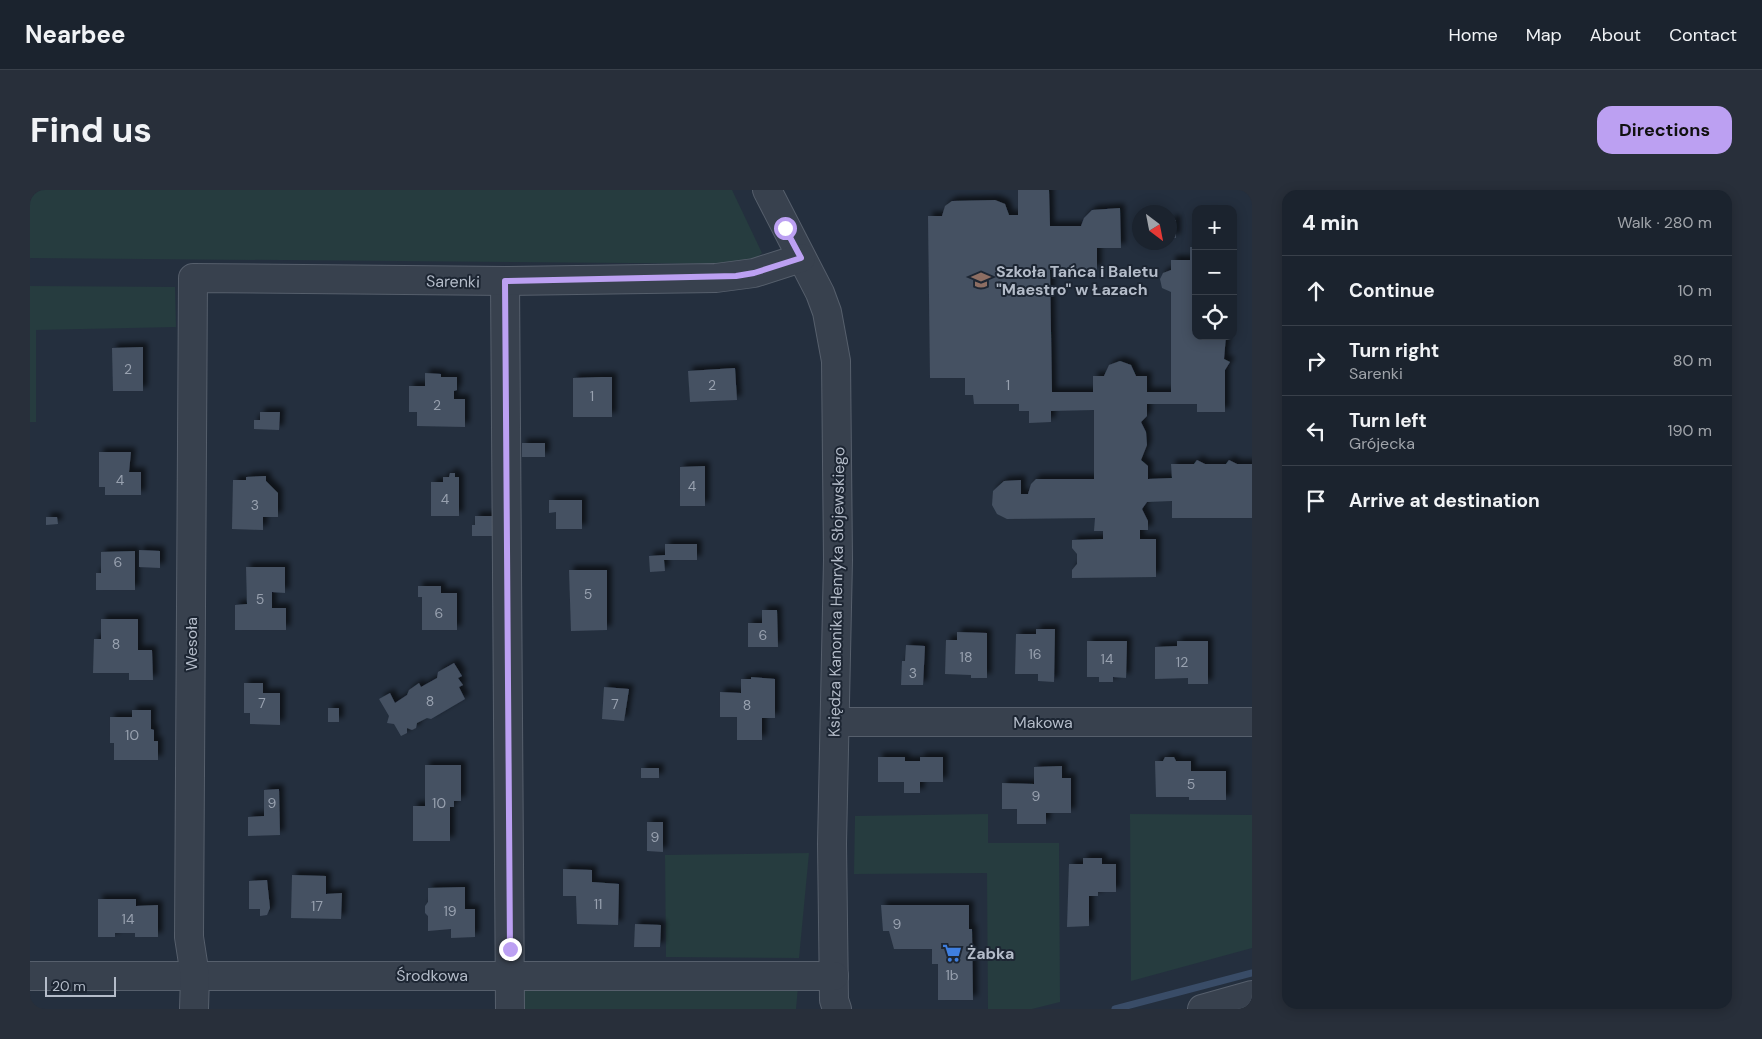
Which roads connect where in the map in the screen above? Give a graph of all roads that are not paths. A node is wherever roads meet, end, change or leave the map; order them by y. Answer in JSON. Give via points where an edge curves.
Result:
{"nodes":[{"id":1,"x":767,"y":190,"type":"edge"},
{"id":2,"x":801,"y":258,"type":"junction"},
{"id":3,"x":193,"y":278,"type":"joint"},
{"id":4,"x":505,"y":281,"type":"junction"},
{"id":5,"x":835,"y":722,"type":"junction"},
{"id":6,"x":1252,"y":722,"type":"edge"},
{"id":7,"x":30,"y":976,"type":"edge"},
{"id":8,"x":194,"y":976,"type":"junction"},
{"id":9,"x":510,"y":976,"type":"junction"},
{"id":10,"x":834,"y":976,"type":"junction"},
{"id":11,"x":1250,"y":1000,"type":"edge"},
{"id":12,"x":194,"y":1009,"type":"edge"},
{"id":13,"x":510,"y":1009,"type":"edge"},
{"id":14,"x":836,"y":1009,"type":"edge"},
{"id":15,"x":1202,"y":1009,"type":"edge"}],
"edges":[{"from":1,"to":2,"type":"street","name":"Księdza Kanonika Henryka Słojewskiego"},
{"from":2,"to":4,"type":"street","name":"Sarenki","via":[[736,276]]},
{"from":2,"to":5,"type":"street","name":"Księdza Kanonika Henryka Słojewskiego","via":[[827,312],[836,361],[838,560]]},
{"from":3,"to":4,"type":"street","name":"Sarenki"},
{"from":3,"to":8,"type":"street","name":"Wesoła","via":[[190,937]]},
{"from":4,"to":9,"type":"street"},
{"from":5,"to":6,"type":"street","name":"Makowa"},
{"from":5,"to":10,"type":"street","name":"Księdza Kanonika Henryka Słojewskiego","via":[[832,844]]},
{"from":7,"to":8,"type":"street","name":"Środkowa"},
{"from":8,"to":9,"type":"street","name":"Środkowa"},
{"from":8,"to":12,"type":"street","name":"Wesoła"},
{"from":9,"to":10,"type":"street","name":"Środkowa"},
{"from":9,"to":13,"type":"street"},
{"from":10,"to":14,"type":"street","name":"Księdza Kanonika Henryka Słojewskiego"},
{"from":11,"to":15,"type":"street"}]}
